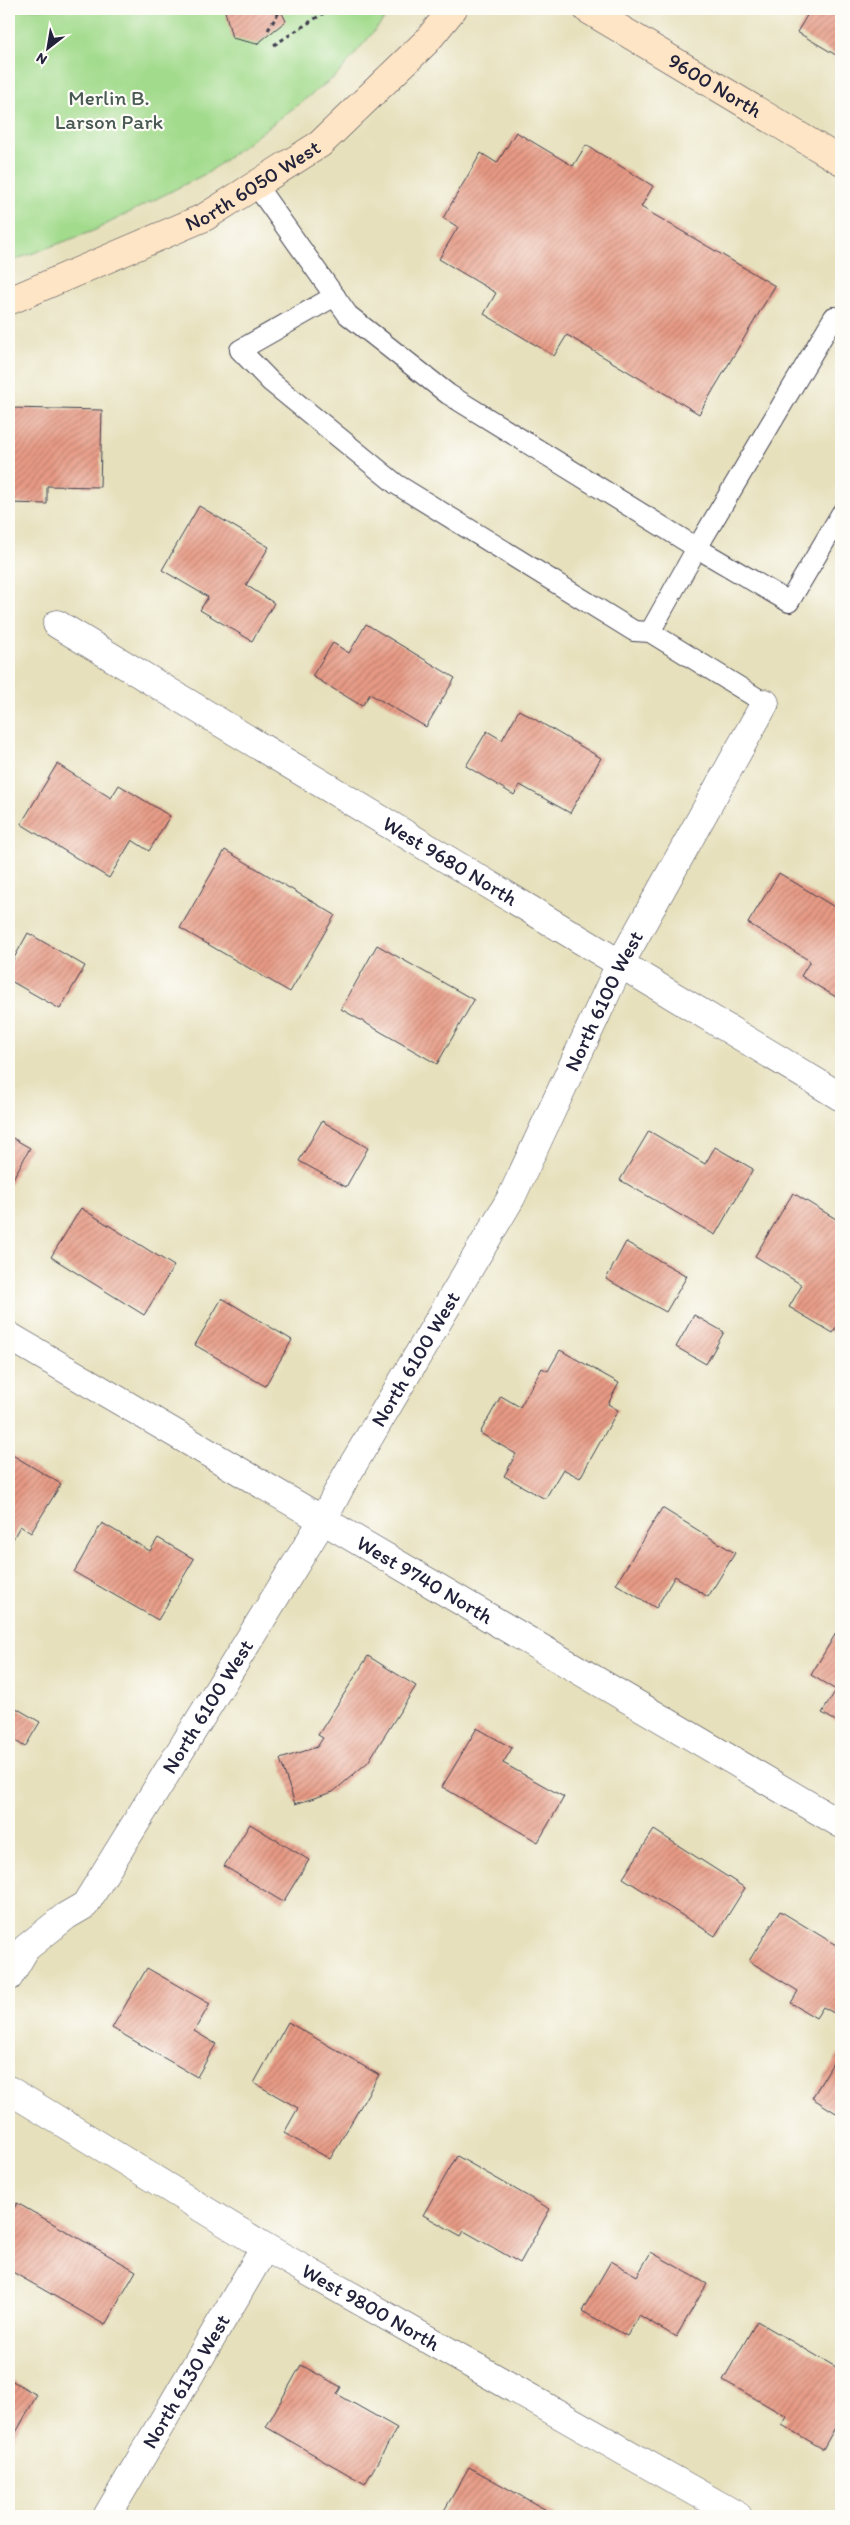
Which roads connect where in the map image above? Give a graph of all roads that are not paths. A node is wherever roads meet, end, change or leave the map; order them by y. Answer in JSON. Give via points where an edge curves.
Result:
{"nodes":[{"id":1,"x":453,"y":9,"type":"edge"},
{"id":2,"x":587,"y":9,"type":"edge"},
{"id":3,"x":841,"y":161,"type":"edge"},
{"id":4,"x":256,"y":185,"type":"junction"},
{"id":5,"x":334,"y":296,"type":"junction"},
{"id":6,"x":9,"y":301,"type":"edge"},
{"id":7,"x":839,"y":314,"type":"edge"},
{"id":8,"x":841,"y":514,"type":"edge"},
{"id":9,"x":697,"y":548,"type":"junction"},
{"id":10,"x":57,"y":624,"type":"dead end"},
{"id":11,"x":650,"y":632,"type":"junction"},
{"id":12,"x":765,"y":703,"type":"joint"},
{"id":13,"x":620,"y":964,"type":"junction"},
{"id":14,"x":841,"y":1097,"type":"edge"},
{"id":15,"x":9,"y":1336,"type":"edge"},
{"id":16,"x":323,"y":1520,"type":"junction"},
{"id":17,"x":841,"y":1824,"type":"edge"},
{"id":18,"x":9,"y":1977,"type":"edge"},
{"id":19,"x":9,"y":2090,"type":"edge"},
{"id":20,"x":265,"y":2247,"type":"junction"},
{"id":21,"x":106,"y":2516,"type":"edge"},
{"id":22,"x":738,"y":2516,"type":"edge"}],
"edges":[{"from":1,"to":4,"type":"street","name":"North 6050 West","via":[[426,42],[320,144]]},
{"from":2,"to":3,"type":"street","name":"9600 North"},
{"from":4,"to":5,"type":"lane"},
{"from":4,"to":6,"type":"street","name":"North 6050 West","via":[[205,217]]},
{"from":5,"to":9,"type":"lane","via":[[348,315],[448,394]]},
{"from":5,"to":11,"type":"lane","via":[[240,350],[272,382],[396,484],[634,631]]},
{"from":7,"to":9,"type":"lane"},
{"from":8,"to":9,"type":"lane","via":[[789,602]]},
{"from":9,"to":11,"type":"lane"},
{"from":10,"to":13,"type":"street","name":"West 9680 North"},
{"from":11,"to":12,"type":"lane"},
{"from":12,"to":13,"type":"street","name":"North 6100 West"},
{"from":13,"to":14,"type":"street","name":"West 9680 North"},
{"from":13,"to":16,"type":"street","name":"North 6100 West","via":[[511,1198]]},
{"from":15,"to":16,"type":"street","name":"West 9740 North"},
{"from":16,"to":17,"type":"street","name":"West 9740 North"},
{"from":16,"to":18,"type":"street","name":"North 6100 West","via":[[85,1904],[26,1948]]},
{"from":19,"to":20,"type":"street","name":"West 9800 North"},
{"from":20,"to":21,"type":"street","name":"North 6130 West"},
{"from":20,"to":22,"type":"street","name":"West 9800 North"}]}
